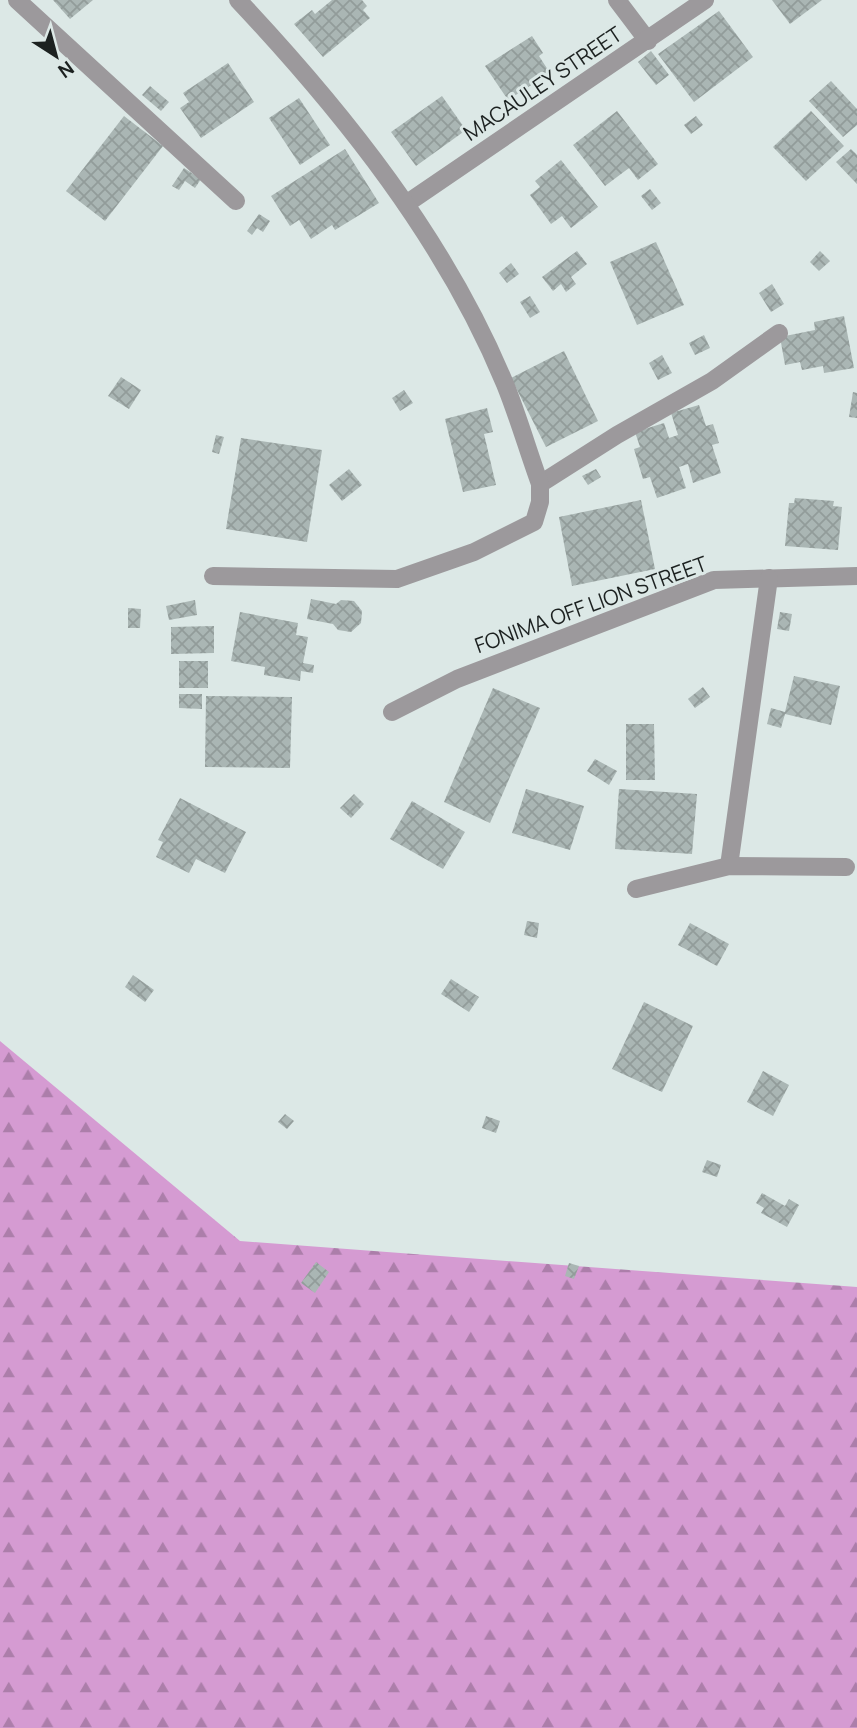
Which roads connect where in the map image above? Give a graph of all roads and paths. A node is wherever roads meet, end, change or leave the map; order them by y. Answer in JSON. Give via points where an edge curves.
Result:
{"nodes":[{"id":1,"x":17,"y":0,"type":"edge"},
{"id":2,"x":238,"y":0,"type":"edge"},
{"id":3,"x":617,"y":0,"type":"edge"},
{"id":4,"x":705,"y":0,"type":"edge"},
{"id":5,"x":648,"y":41,"type":"junction"},
{"id":6,"x":236,"y":201,"type":"dead end"},
{"id":7,"x":406,"y":204,"type":"junction"},
{"id":8,"x":779,"y":333,"type":"dead end"},
{"id":9,"x":540,"y":484,"type":"junction"},
{"id":10,"x":213,"y":576,"type":"dead end"},
{"id":11,"x":857,"y":576,"type":"edge"},
{"id":12,"x":769,"y":578,"type":"junction"},
{"id":13,"x":392,"y":712,"type":"dead end"},
{"id":14,"x":729,"y":866,"type":"junction"},
{"id":15,"x":846,"y":867,"type":"dead end"},
{"id":16,"x":636,"y":889,"type":"dead end"}],
"edges":[{"from":1,"to":6,"type":"street"},
{"from":2,"to":7,"type":"street","via":[[302,68]]},
{"from":3,"to":5,"type":"street"},
{"from":4,"to":5,"type":"street","name":"MACAULEY STREET"},
{"from":5,"to":7,"type":"street","name":"MACAULEY STREET"},
{"from":7,"to":9,"type":"street","via":[[466,304],[505,383]]},
{"from":8,"to":9,"type":"street","via":[[712,382]]},
{"from":9,"to":10,"type":"street","via":[[534,522],[474,552],[397,579]]},
{"from":11,"to":12,"type":"street","name":"FONIMA OFF LION STREET"},
{"from":12,"to":13,"type":"street","name":"FONIMA OFF LION STREET","via":[[714,580],[457,679]]},
{"from":12,"to":14,"type":"street"},
{"from":14,"to":15,"type":"street"},
{"from":14,"to":16,"type":"street"}]}
